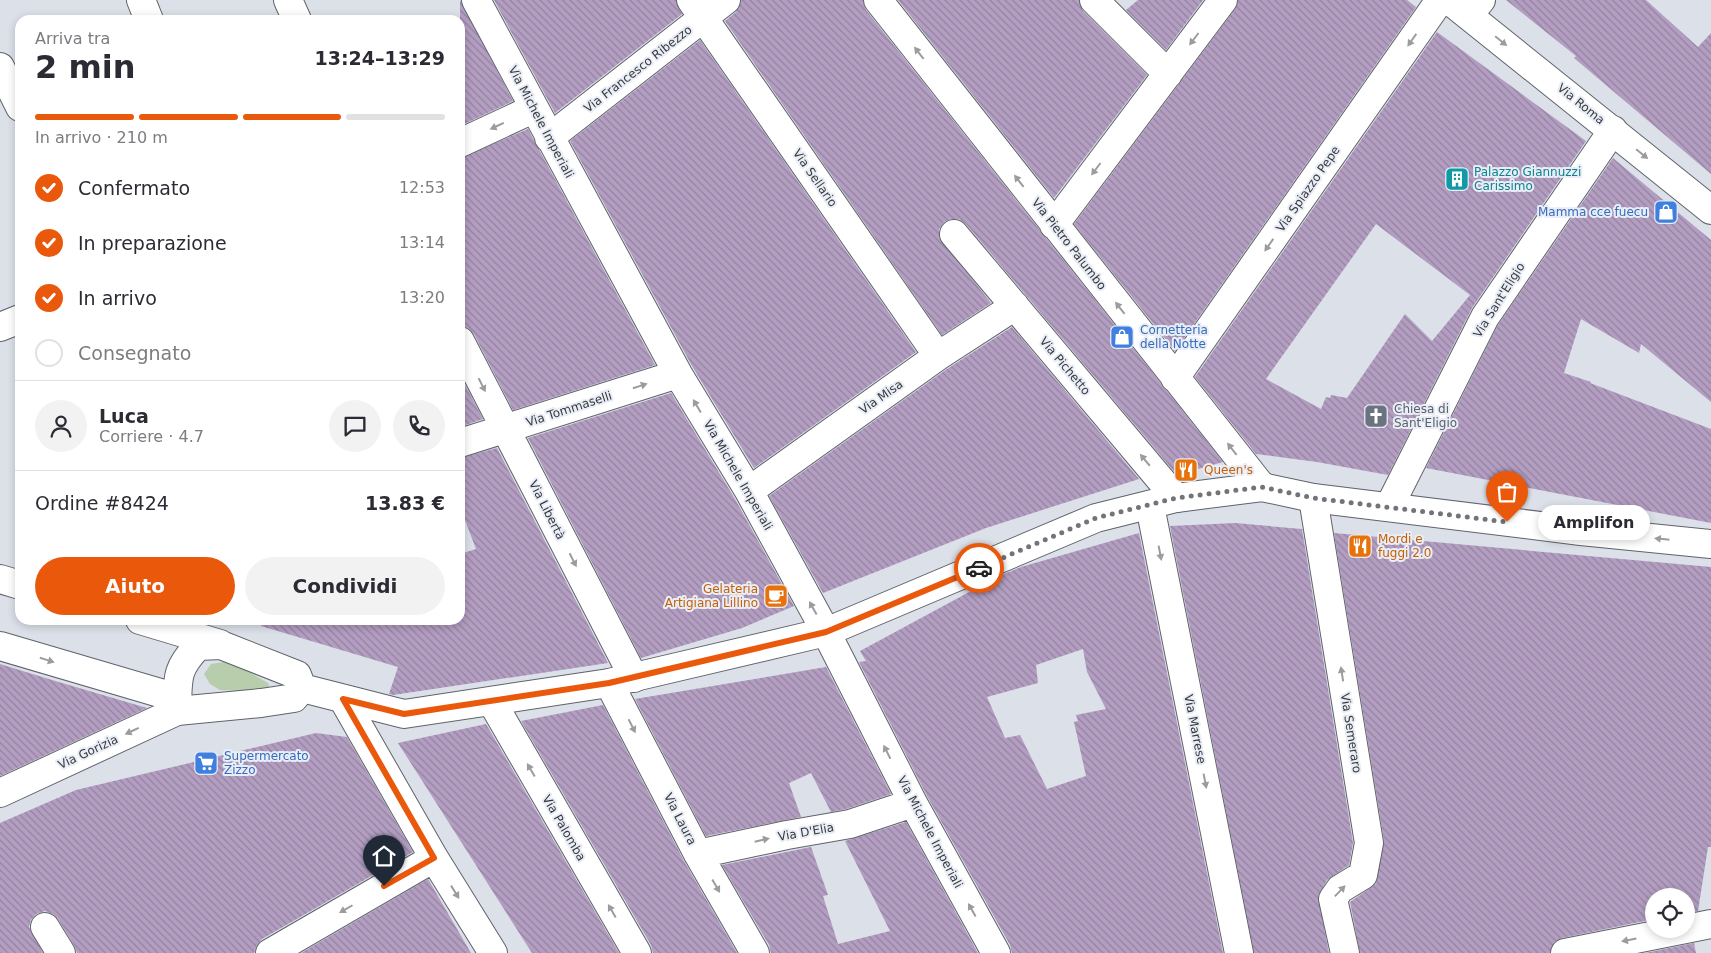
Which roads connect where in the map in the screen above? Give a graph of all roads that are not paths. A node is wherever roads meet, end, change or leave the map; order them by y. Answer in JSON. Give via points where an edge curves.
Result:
{"nodes":[{"id":1,"x":141,"y":0,"type":"edge"},
{"id":2,"x":476,"y":0,"type":"edge"},
{"id":3,"x":726,"y":0,"type":"edge"},
{"id":4,"x":878,"y":0,"type":"edge"},
{"id":5,"x":1094,"y":0,"type":"edge"},
{"id":6,"x":1224,"y":0,"type":"edge"},
{"id":7,"x":1440,"y":0,"type":"edge"},
{"id":8,"x":1467,"y":5,"type":"edge"},
{"id":9,"x":697,"y":9,"type":"edge"},
{"id":10,"x":146,"y":15,"type":"edge"},
{"id":11,"x":0,"y":67,"type":"edge"},
{"id":12,"x":1168,"y":74,"type":"junction"},
{"id":13,"x":11,"y":101,"type":"edge"},
{"id":14,"x":533,"y":109,"type":"junction"},
{"id":15,"x":1612,"y":130,"type":"junction"},
{"id":16,"x":549,"y":138,"type":"junction"},
{"id":17,"x":465,"y":141,"type":"edge"},
{"id":18,"x":1711,"y":210,"type":"edge"},
{"id":19,"x":1054,"y":225,"type":"junction"},
{"id":20,"x":954,"y":234,"type":"dead end"},
{"id":21,"x":1015,"y":306,"type":"junction"},
{"id":22,"x":15,"y":321,"type":"edge"},
{"id":23,"x":0,"y":327,"type":"edge"},
{"id":24,"x":465,"y":351,"type":"edge"},
{"id":25,"x":938,"y":356,"type":"junction"},
{"id":26,"x":678,"y":374,"type":"junction"},
{"id":27,"x":1175,"y":378,"type":"junction"},
{"id":28,"x":504,"y":429,"type":"junction"},
{"id":29,"x":465,"y":441,"type":"edge"},
{"id":30,"x":1262,"y":487,"type":"junction"},
{"id":31,"x":748,"y":491,"type":"junction"},
{"id":32,"x":1313,"y":498,"type":"junction"},
{"id":33,"x":1163,"y":502,"type":"junction"},
{"id":34,"x":1389,"y":507,"type":"junction"},
{"id":35,"x":1711,"y":544,"type":"edge"},
{"id":36,"x":0,"y":579,"type":"edge"},
{"id":37,"x":15,"y":584,"type":"edge"},
{"id":38,"x":156,"y":625,"type":"edge"},
{"id":39,"x":826,"y":632,"type":"junction"},
{"id":40,"x":221,"y":645,"type":"junction"},
{"id":41,"x":0,"y":646,"type":"edge"},
{"id":42,"x":622,"y":680,"type":"junction"},
{"id":43,"x":302,"y":688,"type":"junction"},
{"id":44,"x":343,"y":699,"type":"junction"},
{"id":45,"x":492,"y":702,"type":"junction"},
{"id":46,"x":177,"y":705,"type":"junction"},
{"id":47,"x":0,"y":792,"type":"edge"},
{"id":48,"x":913,"y":804,"type":"junction"},
{"id":49,"x":698,"y":854,"type":"junction"},
{"id":50,"x":434,"y":858,"type":"junction"},
{"id":51,"x":1711,"y":924,"type":"edge"},
{"id":52,"x":46,"y":927,"type":"dead end"},
{"id":53,"x":61,"y":953,"type":"edge"},
{"id":54,"x":270,"y":953,"type":"edge"},
{"id":55,"x":493,"y":953,"type":"edge"},
{"id":56,"x":636,"y":953,"type":"edge"},
{"id":57,"x":755,"y":953,"type":"edge"},
{"id":58,"x":996,"y":953,"type":"edge"},
{"id":59,"x":1239,"y":953,"type":"edge"},
{"id":60,"x":1345,"y":953,"type":"edge"},
{"id":61,"x":1564,"y":953,"type":"edge"}],
"edges":[{"from":1,"to":10,"type":"street"},
{"from":2,"to":14,"type":"street","name":"Via Michele Imperiali"},
{"from":3,"to":9,"type":"street","name":"Via Francesco Ribezzo"},
{"from":19,"to":4,"type":"street","name":"Via Pietro Palumbo","one_way":true},
{"from":5,"to":12,"type":"street"},
{"from":6,"to":12,"type":"street","one_way":true},
{"from":7,"to":27,"type":"street","name":"Via Spiazzo Pepe","one_way":true},
{"from":8,"to":15,"type":"street","name":"Via Roma","one_way":true},
{"from":9,"to":16,"type":"street","name":"Via Francesco Ribezzo"},
{"from":9,"to":25,"type":"street","name":"Via Sellario"},
{"from":11,"to":13,"type":"street"},
{"from":12,"to":19,"type":"street","one_way":true},
{"from":14,"to":16,"type":"street","name":"Via Michele Imperiali"},
{"from":14,"to":17,"type":"street","one_way":true},
{"from":15,"to":18,"type":"street","name":"Via Roma","one_way":true},
{"from":15,"to":34,"type":"street","name":"Via Sant'Eligio","via":[[1485,318]]},
{"from":16,"to":26,"type":"street","name":"Via Michele Imperiali"},
{"from":27,"to":19,"type":"street","name":"Via Pietro Palumbo","one_way":true},
{"from":20,"to":21,"type":"street","name":"Via Pichetto"},
{"from":21,"to":25,"type":"street","name":"Via Misa"},
{"from":33,"to":21,"type":"street","name":"Via Pichetto","one_way":true},
{"from":22,"to":23,"type":"street"},
{"from":24,"to":28,"type":"street","name":"Via Libertà","one_way":true},
{"from":25,"to":31,"type":"street","name":"Via Misa"},
{"from":28,"to":26,"type":"street","name":"Via Tommaselli","one_way":true},
{"from":31,"to":26,"type":"street","name":"Via Michele Imperiali","one_way":true},
{"from":30,"to":27,"type":"street","name":"Via Pietro Palumbo","one_way":true},
{"from":28,"to":29,"type":"street","name":"Via Tommaselli"},
{"from":28,"to":42,"type":"street","name":"Via Libertà","one_way":true},
{"from":30,"to":32,"type":"street"},
{"from":30,"to":33,"type":"street"},
{"from":39,"to":31,"type":"street","name":"Via Michele Imperiali","one_way":true},
{"from":32,"to":34,"type":"street"},
{"from":60,"to":32,"type":"street","name":"Via Semeraro","one_way":true,"via":[[1333,899],[1340,888],[1363,875],[1369,843]]},
{"from":33,"to":39,"type":"street","via":[[1096,518]]},
{"from":33,"to":59,"type":"street","name":"Via Marrese","one_way":true},
{"from":35,"to":34,"type":"street","one_way":true},
{"from":36,"to":37,"type":"street"},
{"from":38,"to":40,"type":"street"},
{"from":39,"to":42,"type":"street"},
{"from":48,"to":39,"type":"street","name":"Via Michele Imperiali","one_way":true},
{"from":40,"to":43,"type":"street","via":[[297,675]]},
{"from":40,"to":46,"type":"street","via":[[198,646],[186,659],[178,675]]},
{"from":41,"to":46,"type":"street","one_way":true},
{"from":42,"to":45,"type":"street"},
{"from":42,"to":49,"type":"street","name":"Via Laura","one_way":true},
{"from":43,"to":44,"type":"street"},
{"from":43,"to":46,"type":"street","via":[[294,698],[244,705]]},
{"from":44,"to":45,"type":"street","via":[[404,714]]},
{"from":44,"to":50,"type":"street"},
{"from":56,"to":45,"type":"street","name":"Via Palomba","one_way":true},
{"from":46,"to":47,"type":"street","name":"Via Gorizia","one_way":true},
{"from":49,"to":48,"type":"street","name":"Via D'Elia","one_way":true,"via":[[850,824]]},
{"from":58,"to":48,"type":"street","name":"Via Michele Imperiali","one_way":true},
{"from":49,"to":57,"type":"street","name":"Via Laura","one_way":true},
{"from":50,"to":54,"type":"street","one_way":true},
{"from":50,"to":55,"type":"street","one_way":true},
{"from":51,"to":61,"type":"street","one_way":true},
{"from":52,"to":53,"type":"street"}]}
